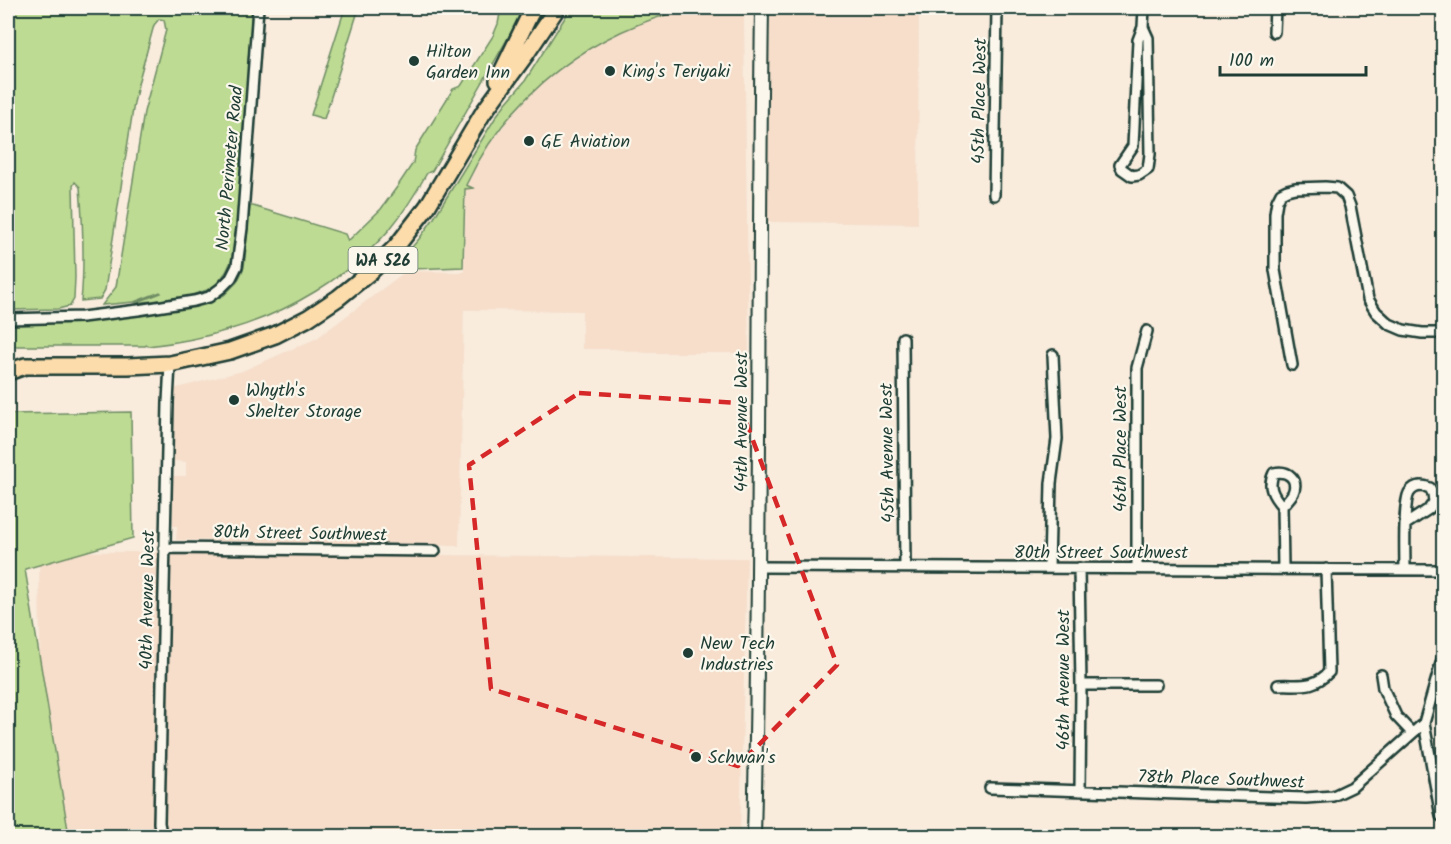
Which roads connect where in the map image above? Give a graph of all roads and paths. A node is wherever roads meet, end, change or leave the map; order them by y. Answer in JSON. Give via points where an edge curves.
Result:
{"nodes":[{"id":1,"x":258,"y":8,"type":"edge"},
{"id":2,"x":533,"y":8,"type":"edge"},
{"id":3,"x":557,"y":8,"type":"edge"},
{"id":4,"x":762,"y":8,"type":"edge"},
{"id":5,"x":997,"y":8,"type":"edge"},
{"id":6,"x":1144,"y":8,"type":"edge"},
{"id":7,"x":1275,"y":8,"type":"edge"},
{"id":8,"x":1143,"y":27,"type":"junction"},
{"id":9,"x":1274,"y":32,"type":"dead end"},
{"id":10,"x":483,"y":113,"type":"junction"},
{"id":11,"x":994,"y":195,"type":"dead end"},
{"id":12,"x":8,"y":319,"type":"edge"},
{"id":13,"x":1147,"y":331,"type":"dead end"},
{"id":14,"x":1443,"y":333,"type":"edge"},
{"id":15,"x":903,"y":338,"type":"dead end"},
{"id":16,"x":1053,"y":355,"type":"dead end"},
{"id":17,"x":8,"y":360,"type":"edge"},
{"id":18,"x":170,"y":364,"type":"junction"},
{"id":19,"x":1292,"y":365,"type":"dead end"},
{"id":20,"x":24,"y":366,"type":"junction"},
{"id":21,"x":8,"y":372,"type":"edge"},
{"id":22,"x":1282,"y":506,"type":"dead end"},
{"id":23,"x":1406,"y":524,"type":"dead end"},
{"id":24,"x":164,"y":548,"type":"junction"},
{"id":25,"x":435,"y":551,"type":"dead end"},
{"id":26,"x":759,"y":567,"type":"junction"},
{"id":27,"x":905,"y":567,"type":"junction"},
{"id":28,"x":1049,"y":568,"type":"junction"},
{"id":29,"x":1079,"y":568,"type":"junction"},
{"id":30,"x":1137,"y":568,"type":"junction"},
{"id":31,"x":1283,"y":568,"type":"junction"},
{"id":32,"x":1326,"y":569,"type":"junction"},
{"id":33,"x":1405,"y":570,"type":"junction"},
{"id":34,"x":1443,"y":570,"type":"edge"},
{"id":35,"x":1443,"y":653,"type":"edge"},
{"id":36,"x":1381,"y":675,"type":"dead end"},
{"id":37,"x":1081,"y":685,"type":"junction"},
{"id":38,"x":1156,"y":685,"type":"dead end"},
{"id":39,"x":1278,"y":685,"type":"dead end"},
{"id":40,"x":1424,"y":723,"type":"junction"},
{"id":41,"x":1412,"y":734,"type":"junction"},
{"id":42,"x":990,"y":788,"type":"dead end"},
{"id":43,"x":1080,"y":791,"type":"junction"},
{"id":44,"x":1441,"y":816,"type":"dead end"},
{"id":45,"x":163,"y":837,"type":"edge"},
{"id":46,"x":754,"y":837,"type":"edge"}],
"edges":[{"from":1,"to":12,"type":"street","name":"North Perimeter Road","via":[[242,228],[237,266],[231,278],[209,297],[194,302],[81,317]]},
{"from":2,"to":10,"type":"highway","number":"WA 526"},
{"from":3,"to":10,"type":"highway","number":"WA 526"},
{"from":4,"to":26,"type":"street","name":"44th Avenue West"},
{"from":5,"to":11,"type":"street","name":"45th Place West"},
{"from":6,"to":8,"type":"street"},
{"from":7,"to":9,"type":"street"},
{"from":8,"to":8,"type":"street","via":[[1148,38],[1150,154],[1148,169],[1132,176],[1120,165],[1133,146],[1138,40]]},
{"from":10,"to":18,"type":"highway","number":"WA 526","via":[[427,207],[396,247],[338,298],[275,335],[230,351]]},
{"from":13,"to":30,"type":"street","name":"46th Place West","via":[[1137,368]]},
{"from":14,"to":19,"type":"street","via":[[1403,330],[1376,312],[1368,299],[1346,196],[1337,188],[1295,188],[1281,194],[1275,213],[1275,270]]},
{"from":15,"to":27,"type":"street","name":"45th Avenue West"},
{"from":16,"to":28,"type":"street","via":[[1057,439],[1051,483]]},
{"from":17,"to":20,"type":"highway","number":"WA 526"},
{"from":18,"to":20,"type":"highway","number":"WA 526"},
{"from":18,"to":24,"type":"street","name":"40th Avenue West"},
{"from":20,"to":21,"type":"highway","number":"WA 526"},
{"from":22,"to":31,"type":"street"},
{"from":23,"to":33,"type":"street"},
{"from":24,"to":25,"type":"street","name":"80th Street Southwest"},
{"from":24,"to":45,"type":"street","name":"40th Avenue West","via":[[159,823]]},
{"from":26,"to":27,"type":"street","name":"80th Street Southwest"},
{"from":26,"to":46,"type":"street","name":"44th Avenue West"},
{"from":27,"to":28,"type":"street","name":"80th Street Southwest"},
{"from":28,"to":29,"type":"street","name":"80th Street Southwest"},
{"from":29,"to":30,"type":"street","name":"80th Street Southwest"},
{"from":29,"to":37,"type":"street","name":"46th Avenue West"},
{"from":30,"to":31,"type":"street","name":"80th Street Southwest"},
{"from":31,"to":32,"type":"street","name":"80th Street Southwest"},
{"from":32,"to":33,"type":"street","name":"80th Street Southwest"},
{"from":32,"to":39,"type":"street","via":[[1329,672],[1315,684]]},
{"from":33,"to":34,"type":"street","name":"80th Street Southwest"},
{"from":35,"to":40,"type":"street"},
{"from":36,"to":41,"type":"street","via":[[1396,716]]},
{"from":37,"to":38,"type":"street"},
{"from":37,"to":43,"type":"street","name":"46th Avenue West"},
{"from":40,"to":41,"type":"street","name":"78th Place Southwest"},
{"from":40,"to":44,"type":"street"},
{"from":41,"to":43,"type":"street","name":"78th Place Southwest","via":[[1352,787],[1332,796]]},
{"from":42,"to":43,"type":"street","name":"78th Place Southwest"}]}
